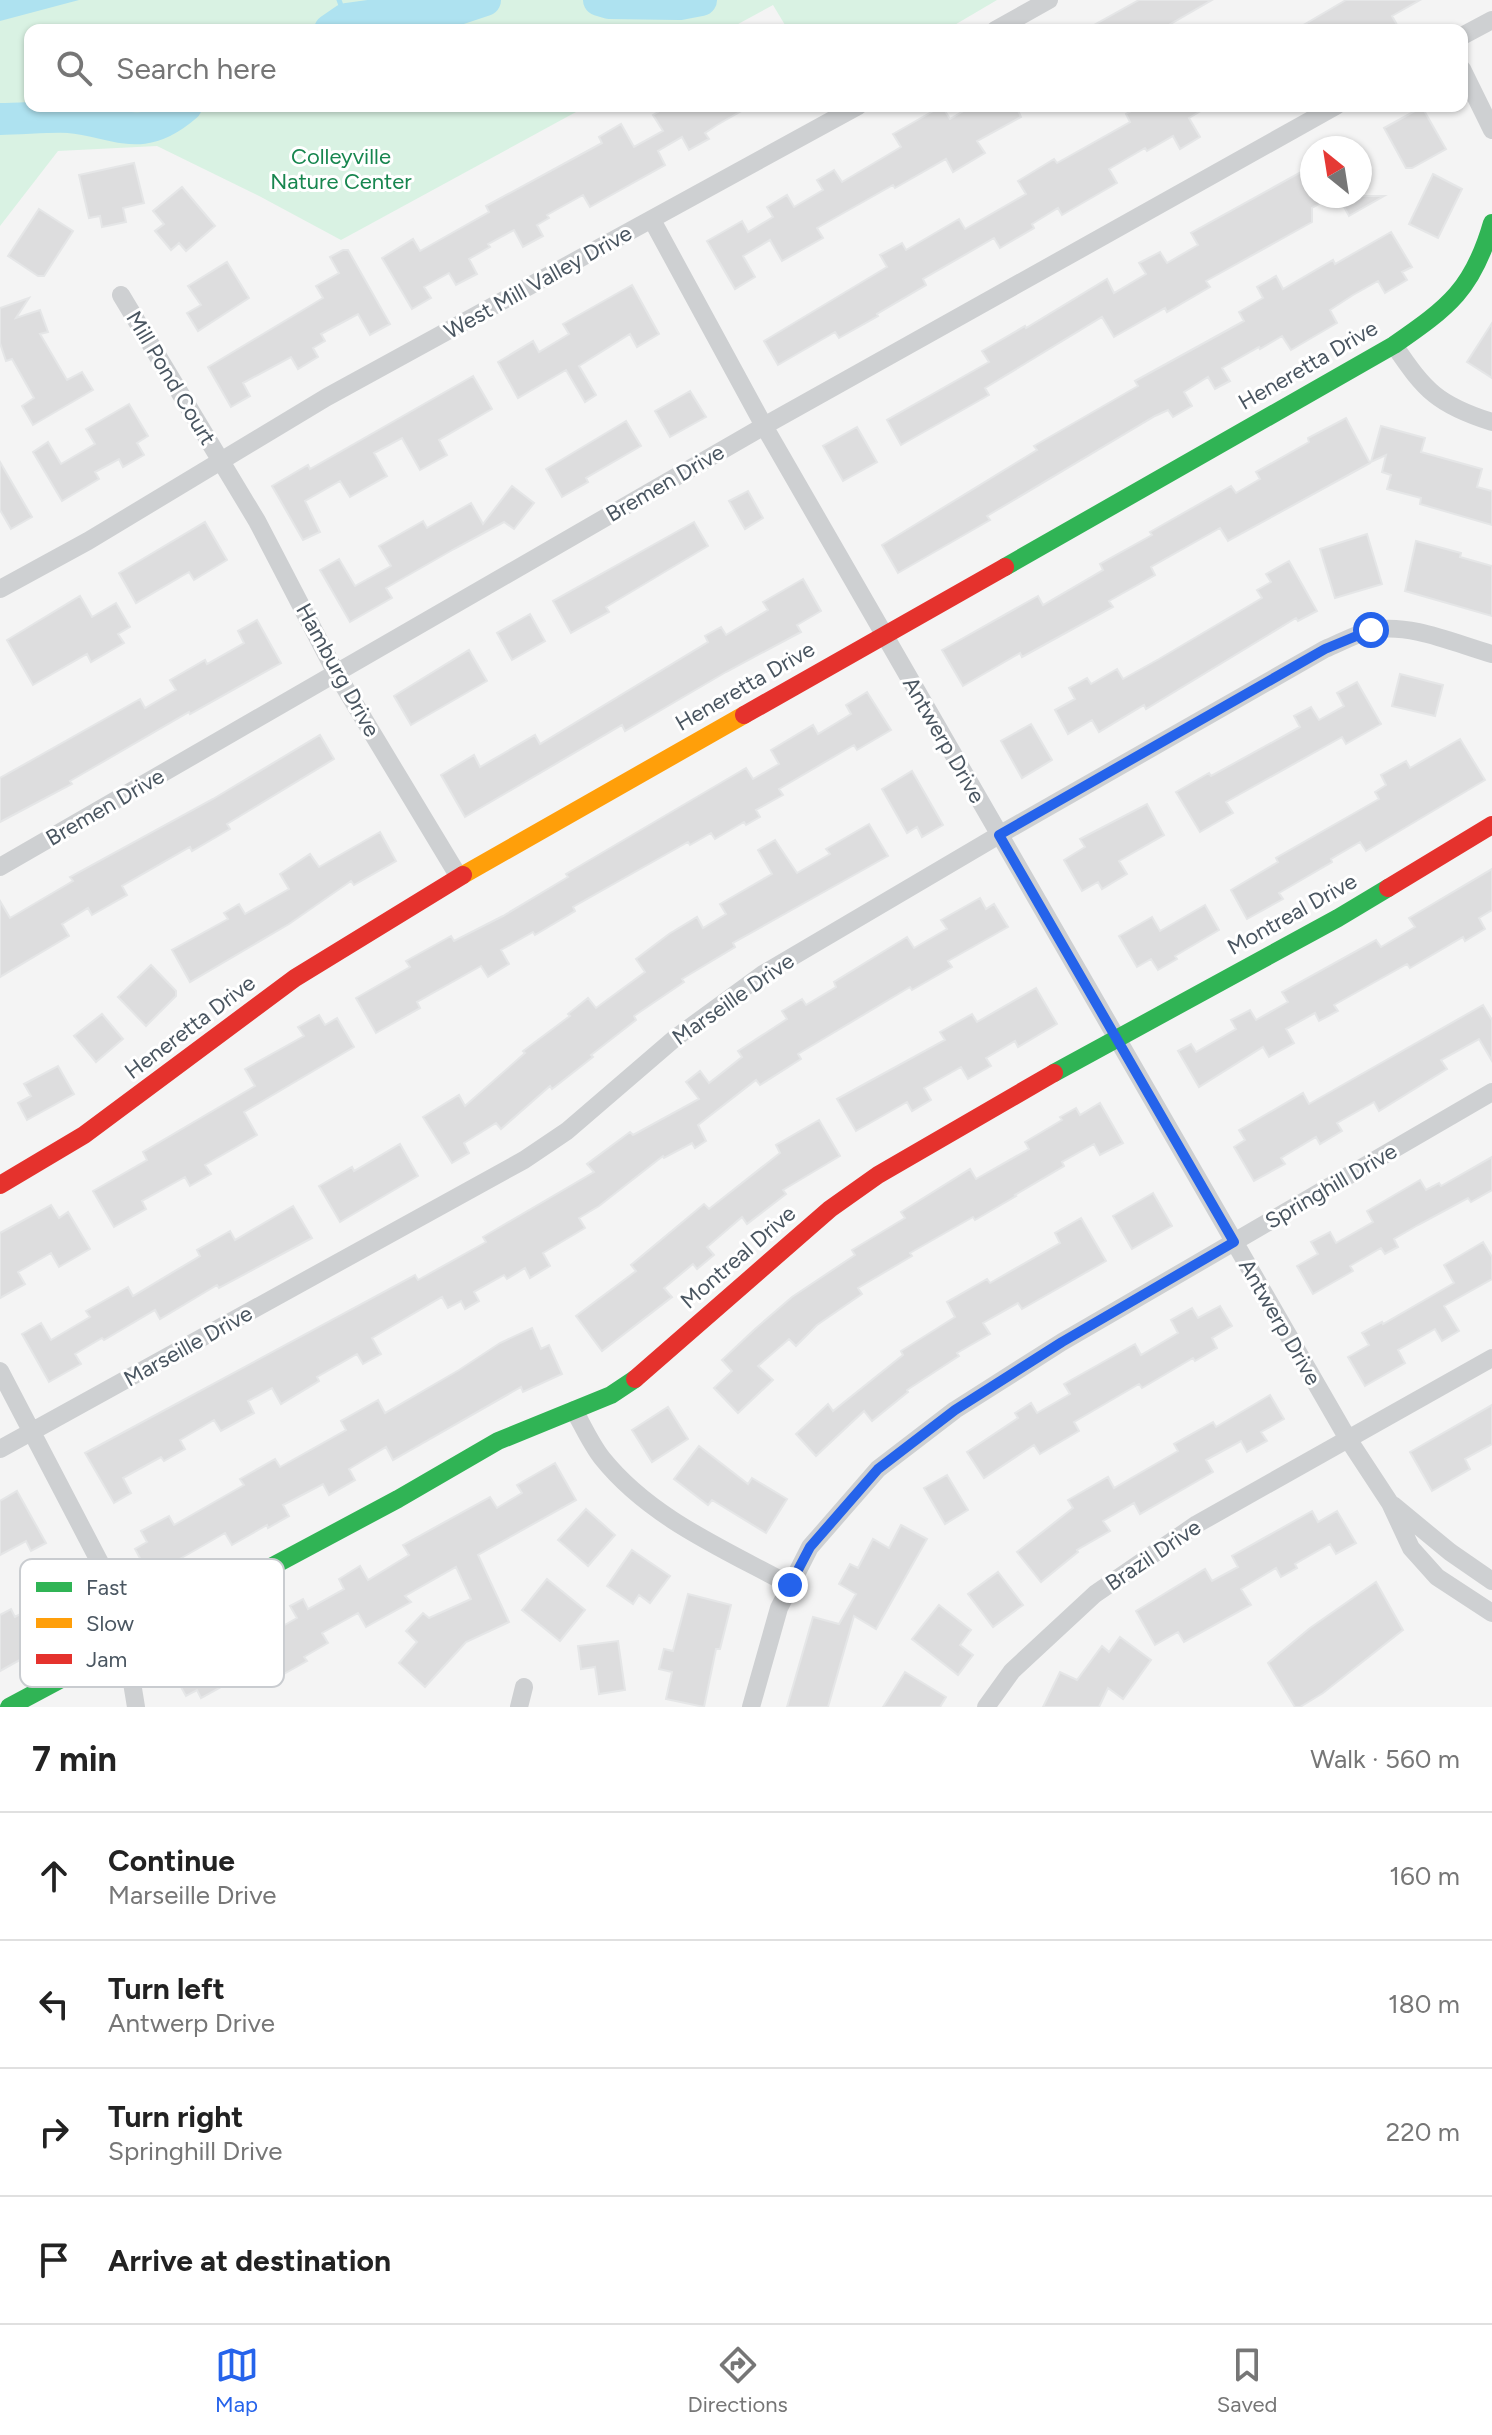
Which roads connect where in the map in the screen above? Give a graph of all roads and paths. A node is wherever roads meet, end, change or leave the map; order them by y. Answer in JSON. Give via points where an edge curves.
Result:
{"nodes":[{"id":1,"x":1049,"y":0,"type":"edge"},
{"id":2,"x":1492,"y":20,"type":"edge"},
{"id":3,"x":1006,"y":24,"type":"edge"},
{"id":4,"x":1468,"y":33,"type":"edge"},
{"id":5,"x":1468,"y":81,"type":"edge"},
{"id":6,"x":847,"y":112,"type":"edge"},
{"id":7,"x":1325,"y":112,"type":"edge"},
{"id":8,"x":1492,"y":130,"type":"edge"},
{"id":9,"x":652,"y":220,"type":"junction"},
{"id":10,"x":1492,"y":223,"type":"edge"},
{"id":11,"x":121,"y":295,"type":"dead end"},
{"id":12,"x":1394,"y":345,"type":"junction"},
{"id":13,"x":1492,"y":422,"type":"edge"},
{"id":14,"x":764,"y":426,"type":"junction"},
{"id":15,"x":221,"y":461,"type":"junction"},
{"id":16,"x":0,"y":589,"type":"edge"},
{"id":17,"x":884,"y":634,"type":"junction"},
{"id":18,"x":1492,"y":654,"type":"edge"},
{"id":19,"x":336,"y":673,"type":"junction"},
{"id":20,"x":1492,"y":825,"type":"edge"},
{"id":21,"x":999,"y":835,"type":"junction"},
{"id":22,"x":0,"y":867,"type":"edge"},
{"id":23,"x":459,"y":877,"type":"junction"},
{"id":24,"x":1116,"y":1037,"type":"junction"},
{"id":25,"x":1492,"y":1092,"type":"edge"},
{"id":26,"x":0,"y":1185,"type":"edge"},
{"id":27,"x":1234,"y":1242,"type":"junction"},
{"id":28,"x":1492,"y":1358,"type":"edge"},
{"id":29,"x":0,"y":1371,"type":"edge"},
{"id":30,"x":574,"y":1410,"type":"junction"},
{"id":31,"x":32,"y":1432,"type":"junction"},
{"id":32,"x":1348,"y":1439,"type":"junction"},
{"id":33,"x":0,"y":1449,"type":"edge"},
{"id":34,"x":1390,"y":1503,"type":"junction"},
{"id":35,"x":98,"y":1559,"type":"edge"},
{"id":36,"x":284,"y":1560,"type":"edge"},
{"id":37,"x":1492,"y":1581,"type":"edge"},
{"id":38,"x":790,"y":1585,"type":"junction"},
{"id":39,"x":1492,"y":1613,"type":"edge"},
{"id":40,"x":46,"y":1687,"type":"edge"},
{"id":41,"x":133,"y":1687,"type":"edge"},
{"id":42,"x":524,"y":1687,"type":"dead end"},
{"id":43,"x":9,"y":1707,"type":"edge"},
{"id":44,"x":136,"y":1707,"type":"edge"},
{"id":45,"x":519,"y":1707,"type":"edge"},
{"id":46,"x":751,"y":1707,"type":"edge"},
{"id":47,"x":986,"y":1707,"type":"edge"}],
"edges":[{"from":1,"to":3,"type":"street"},
{"from":2,"to":4,"type":"street"},
{"from":5,"to":8,"type":"street"},
{"from":6,"to":9,"type":"street","name":"West Mill Valley Drive"},
{"from":7,"to":14,"type":"street","name":"Bremen Drive"},
{"from":9,"to":14,"type":"street","name":"Antwerp Drive"},
{"from":9,"to":15,"type":"street","name":"West Mill Valley Drive","via":[[327,397]]},
{"from":10,"to":12,"type":"street","name":"Heneretta Drive","via":[[1485,250],[1459,297]]},
{"from":11,"to":15,"type":"street","name":"Mill Pond Court"},
{"from":12,"to":13,"type":"street","via":[[1417,380],[1442,403]]},
{"from":12,"to":17,"type":"street","name":"Heneretta Drive"},
{"from":14,"to":17,"type":"street","name":"Antwerp Drive"},
{"from":14,"to":19,"type":"street","name":"Bremen Drive"},
{"from":15,"to":16,"type":"street","name":"West Mill Valley Drive"},
{"from":15,"to":19,"type":"street","name":"Hamburg Drive"},
{"from":17,"to":21,"type":"street","name":"Antwerp Drive"},
{"from":17,"to":23,"type":"street","name":"Heneretta Drive"},
{"from":18,"to":21,"type":"street","name":"Marseille Drive","via":[[1418,633],[1371,630],[1325,649]]},
{"from":19,"to":22,"type":"street","name":"Bremen Drive"},
{"from":19,"to":23,"type":"street","name":"Hamburg Drive"},
{"from":20,"to":24,"type":"street","name":"Montreal Drive","via":[[1338,918]]},
{"from":21,"to":24,"type":"street","name":"Antwerp Drive"},
{"from":21,"to":31,"type":"street","name":"Marseille Drive","via":[[763,974],[524,1160]]},
{"from":23,"to":26,"type":"street","name":"Heneretta Drive","via":[[295,978],[84,1135]]},
{"from":24,"to":27,"type":"street","name":"Antwerp Drive"},
{"from":24,"to":30,"type":"street","name":"Montreal Drive","via":[[854,1192],[791,1241],[642,1375]]},
{"from":25,"to":27,"type":"street","name":"Springhill Drive"},
{"from":27,"to":32,"type":"street","name":"Antwerp Drive"},
{"from":27,"to":38,"type":"street","name":"Springhill Drive","via":[[955,1410],[878,1469],[810,1547]]},
{"from":28,"to":32,"type":"street","name":"Brazil Drive"},
{"from":29,"to":31,"type":"street"},
{"from":30,"to":36,"type":"street","name":"Montreal Drive","via":[[498,1441]]},
{"from":30,"to":38,"type":"street","via":[[601,1456],[648,1502]]},
{"from":31,"to":33,"type":"street","name":"Marseille Drive"},
{"from":31,"to":35,"type":"street"},
{"from":32,"to":34,"type":"street","name":"Antwerp Drive"},
{"from":32,"to":47,"type":"street","name":"Brazil Drive","via":[[1197,1524],[1095,1594],[1012,1671]]},
{"from":34,"to":37,"type":"street","name":"Antwerp Drive"},
{"from":34,"to":39,"type":"street","name":"Antwerp Drive","via":[[1411,1548],[1437,1577]]},
{"from":38,"to":46,"type":"street","name":"Springhill Drive"},
{"from":40,"to":43,"type":"street","name":"Montreal Drive"},
{"from":41,"to":44,"type":"street"},
{"from":42,"to":45,"type":"street"}]}
